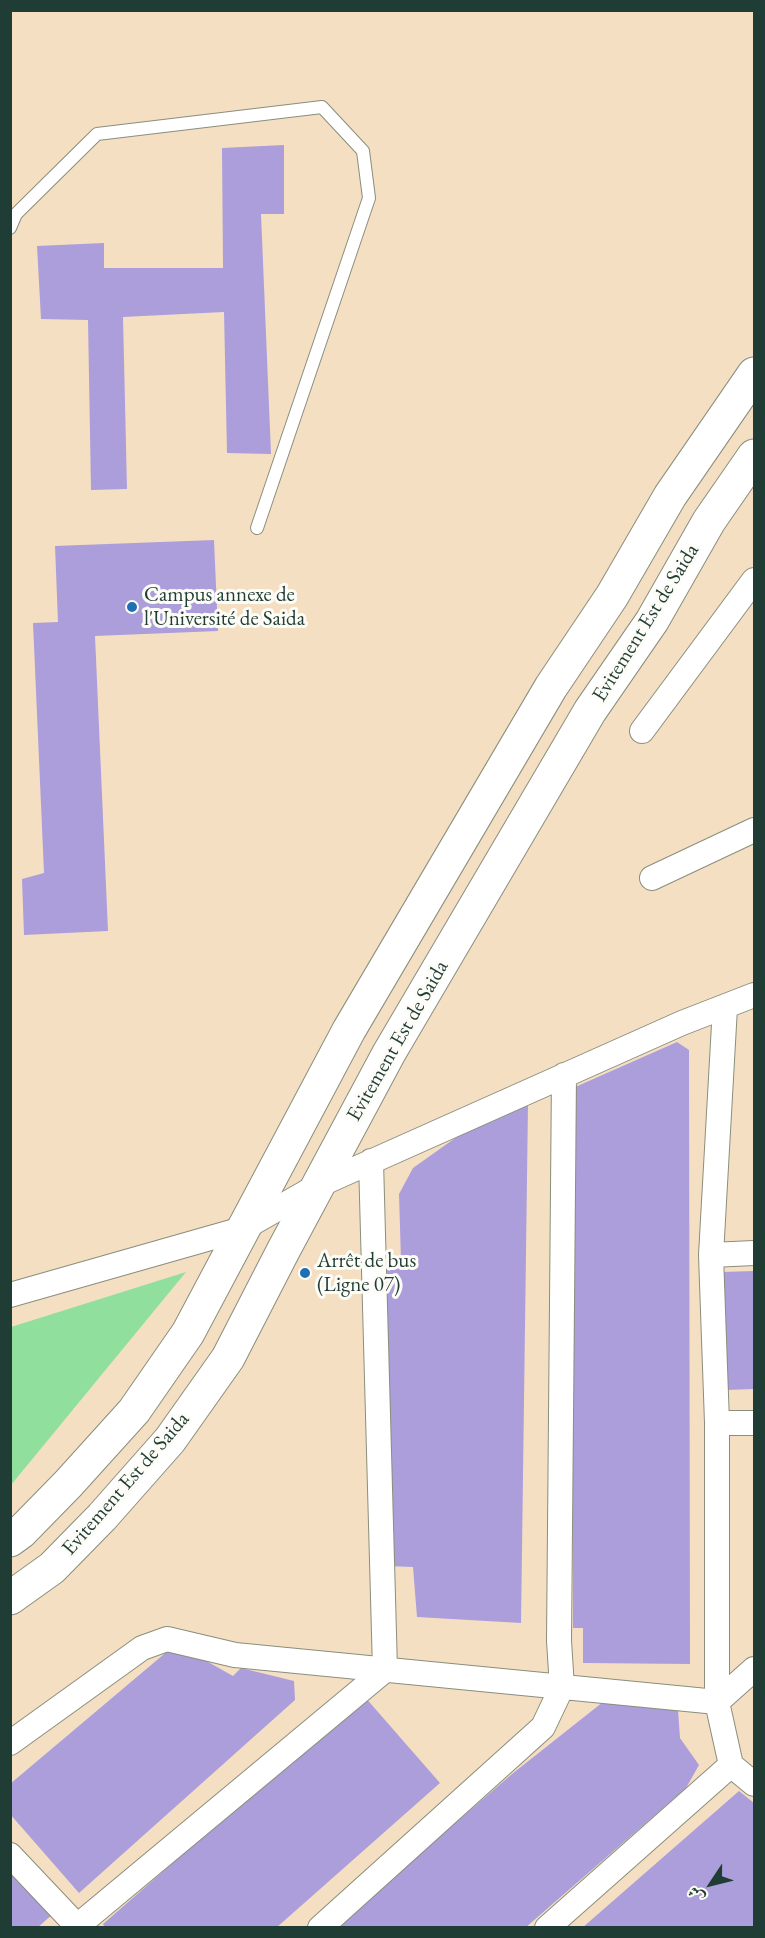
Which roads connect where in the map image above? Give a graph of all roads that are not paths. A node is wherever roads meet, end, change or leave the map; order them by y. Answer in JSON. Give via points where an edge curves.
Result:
{"nodes":[{"id":1,"x":10,"y":228,"type":"edge"},
{"id":2,"x":754,"y":374,"type":"edge"},
{"id":3,"x":754,"y":456,"type":"edge"},
{"id":4,"x":257,"y":528,"type":"dead end"},
{"id":5,"x":754,"y":580,"type":"edge"},
{"id":6,"x":642,"y":731,"type":"dead end"},
{"id":7,"x":754,"y":830,"type":"edge"},
{"id":8,"x":652,"y":878,"type":"dead end"},
{"id":9,"x":754,"y":995,"type":"edge"},
{"id":10,"x":725,"y":1007,"type":"junction"},
{"id":11,"x":564,"y":1075,"type":"junction"},
{"id":12,"x":371,"y":1161,"type":"junction"},
{"id":13,"x":319,"y":1185,"type":"junction"},
{"id":14,"x":242,"y":1229,"type":"junction"},
{"id":15,"x":754,"y":1253,"type":"edge"},
{"id":16,"x":711,"y":1255,"type":"junction"},
{"id":17,"x":10,"y":1295,"type":"edge"},
{"id":18,"x":717,"y":1423,"type":"junction"},
{"id":19,"x":754,"y":1423,"type":"edge"},
{"id":20,"x":10,"y":1540,"type":"edge"},
{"id":21,"x":10,"y":1598,"type":"edge"},
{"id":22,"x":754,"y":1669,"type":"edge"},
{"id":23,"x":385,"y":1670,"type":"junction"},
{"id":24,"x":562,"y":1687,"type":"junction"},
{"id":25,"x":717,"y":1702,"type":"junction"},
{"id":26,"x":10,"y":1743,"type":"edge"},
{"id":27,"x":731,"y":1765,"type":"junction"},
{"id":28,"x":754,"y":1784,"type":"edge"},
{"id":29,"x":10,"y":1855,"type":"edge"},
{"id":30,"x":77,"y":1927,"type":"edge"},
{"id":31,"x":320,"y":1928,"type":"edge"},
{"id":32,"x":547,"y":1928,"type":"edge"}],
"edges":[{"from":1,"to":4,"type":"lane","via":[[16,214],[97,134],[322,107],[363,151],[369,198]]},
{"from":2,"to":14,"type":"main road","via":[[670,496],[612,596],[551,687],[349,1030]]},
{"from":3,"to":13,"type":"main road","name":"Evitement Est de Saida","via":[[709,521],[652,621],[590,711],[390,1053]]},
{"from":5,"to":6,"type":"street"},
{"from":7,"to":8,"type":"street"},
{"from":9,"to":10,"type":"street"},
{"from":10,"to":11,"type":"street"},
{"from":10,"to":16,"type":"street"},
{"from":11,"to":12,"type":"street"},
{"from":11,"to":24,"type":"street","via":[[559,1630]]},
{"from":12,"to":13,"type":"street"},
{"from":12,"to":23,"type":"street"},
{"from":13,"to":14,"type":"street"},
{"from":13,"to":21,"type":"main road","name":"Evitement Est de Saida","via":[[228,1358],[170,1440],[51,1568]]},
{"from":14,"to":17,"type":"street"},
{"from":14,"to":20,"type":"main road","via":[[188,1333],[134,1411],[68,1484]]},
{"from":15,"to":16,"type":"street"},
{"from":16,"to":18,"type":"street"},
{"from":18,"to":19,"type":"street"},
{"from":18,"to":25,"type":"street"},
{"from":22,"to":25,"type":"street"},
{"from":23,"to":24,"type":"street"},
{"from":23,"to":26,"type":"street","via":[[235,1655],[167,1639],[142,1648]]},
{"from":23,"to":30,"type":"street"},
{"from":24,"to":25,"type":"street"},
{"from":24,"to":31,"type":"street","via":[[543,1727]]},
{"from":25,"to":27,"type":"street"},
{"from":27,"to":28,"type":"street"},
{"from":27,"to":32,"type":"street"},
{"from":29,"to":30,"type":"street"}]}
